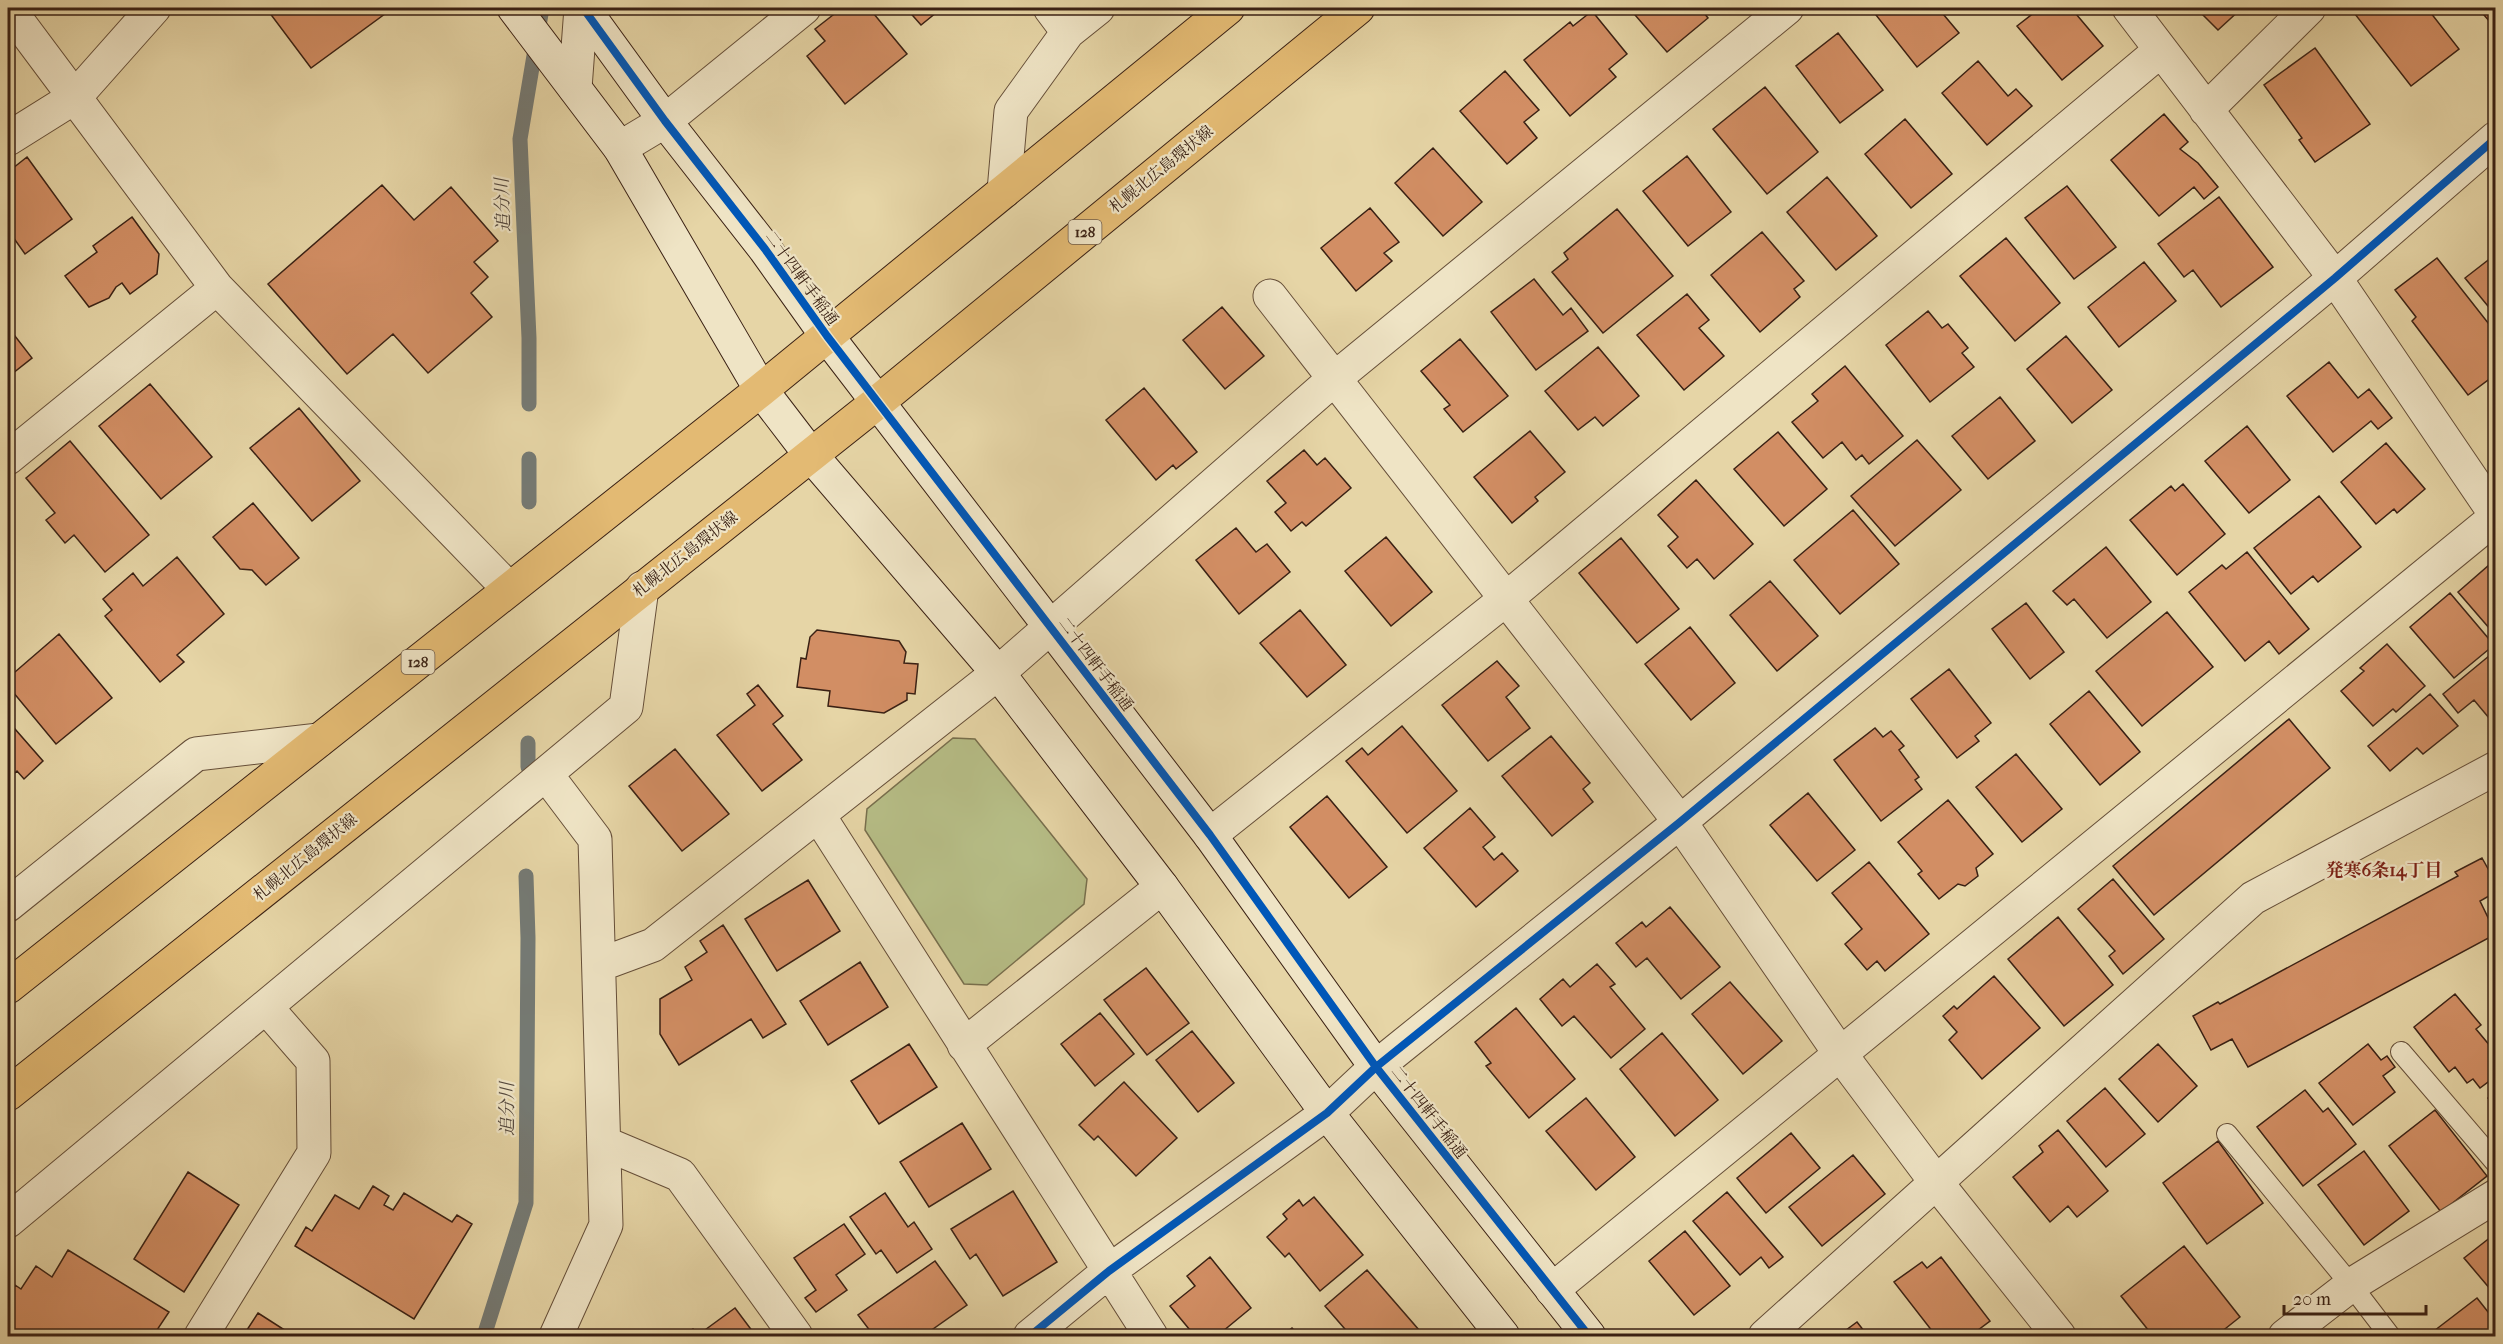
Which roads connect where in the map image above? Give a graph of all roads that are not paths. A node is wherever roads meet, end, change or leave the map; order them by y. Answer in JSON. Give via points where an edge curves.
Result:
{"nodes":[{"id":1,"x":8,"y":8,"type":"edge"},
{"id":2,"x":154,"y":8,"type":"edge"},
{"id":3,"x":514,"y":8,"type":"edge"},
{"id":4,"x":582,"y":8,"type":"edge"},
{"id":5,"x":804,"y":8,"type":"edge"},
{"id":6,"x":1098,"y":8,"type":"edge"},
{"id":7,"x":1228,"y":8,"type":"edge"},
{"id":8,"x":1358,"y":8,"type":"edge"},
{"id":9,"x":1787,"y":8,"type":"edge"},
{"id":10,"x":2129,"y":8,"type":"edge"},
{"id":11,"x":2309,"y":8,"type":"edge"},
{"id":12,"x":1059,"y":20,"type":"edge"},
{"id":13,"x":2161,"y":50,"type":"junction"},
{"id":14,"x":568,"y":80,"type":"junction"},
{"id":15,"x":75,"y":96,"type":"junction"},
{"id":16,"x":2206,"y":110,"type":"junction"},
{"id":17,"x":665,"y":121,"type":"junction"},
{"id":18,"x":2496,"y":138,"type":"edge"},
{"id":19,"x":8,"y":139,"type":"edge"},
{"id":20,"x":620,"y":148,"type":"junction"},
{"id":21,"x":1004,"y":191,"type":"junction"},
{"id":22,"x":2335,"y":278,"type":"junction"},
{"id":23,"x":217,"y":288,"type":"junction"},
{"id":24,"x":1270,"y":296,"type":"dead end"},
{"id":25,"x":827,"y":336,"type":"junction"},
{"id":26,"x":1334,"y":379,"type":"junction"},
{"id":27,"x":761,"y":390,"type":"junction"},
{"id":28,"x":879,"y":401,"type":"junction"},
{"id":29,"x":810,"y":454,"type":"junction"},
{"id":30,"x":8,"y":458,"type":"edge"},
{"id":31,"x":2496,"y":516,"type":"edge"},
{"id":32,"x":642,"y":588,"type":"junction"},
{"id":33,"x":509,"y":589,"type":"junction"},
{"id":34,"x":1506,"y":599,"type":"junction"},
{"id":35,"x":1051,"y":627,"type":"junction"},
{"id":36,"x":998,"y":673,"type":"junction"},
{"id":37,"x":319,"y":740,"type":"junction"},
{"id":38,"x":2496,"y":768,"type":"edge"},
{"id":39,"x":546,"y":774,"type":"junction"},
{"id":40,"x":819,"y":816,"type":"junction"},
{"id":41,"x":1680,"y":822,"type":"junction"},
{"id":42,"x":1210,"y":835,"type":"junction"},
{"id":43,"x":1162,"y":887,"type":"junction"},
{"id":44,"x":8,"y":905,"type":"edge"},
{"id":45,"x":599,"y":965,"type":"junction"},
{"id":46,"x":8,"y":987,"type":"edge"},
{"id":47,"x":266,"y":1007,"type":"junction"},
{"id":48,"x":964,"y":1045,"type":"junction"},
{"id":49,"x":2401,"y":1052,"type":"dead end"},
{"id":50,"x":1840,"y":1055,"type":"junction"},
{"id":51,"x":1376,"y":1067,"type":"junction"},
{"id":52,"x":8,"y":1094,"type":"edge"},
{"id":53,"x":1327,"y":1113,"type":"junction"},
{"id":54,"x":2227,"y":1134,"type":"dead end"},
{"id":55,"x":604,"y":1143,"type":"junction"},
{"id":56,"x":2496,"y":1162,"type":"edge"},
{"id":57,"x":1936,"y":1182,"type":"junction"},
{"id":58,"x":2496,"y":1196,"type":"edge"},
{"id":59,"x":8,"y":1221,"type":"edge"},
{"id":60,"x":1109,"y":1271,"type":"junction"},
{"id":61,"x":2351,"y":1285,"type":"junction"},
{"id":62,"x":1552,"y":1290,"type":"junction"},
{"id":63,"x":1500,"y":1335,"type":"edge"},
{"id":64,"x":201,"y":1336,"type":"edge"},
{"id":65,"x":556,"y":1336,"type":"edge"},
{"id":66,"x":796,"y":1336,"type":"edge"},
{"id":67,"x":1030,"y":1336,"type":"edge"},
{"id":68,"x":1151,"y":1336,"type":"edge"},
{"id":69,"x":1589,"y":1336,"type":"edge"},
{"id":70,"x":1765,"y":1336,"type":"edge"},
{"id":71,"x":2059,"y":1336,"type":"edge"},
{"id":72,"x":2285,"y":1336,"type":"edge"},
{"id":73,"x":2390,"y":1336,"type":"edge"}],
"edges":[{"from":1,"to":15,"type":"street"},
{"from":2,"to":15,"type":"street"},
{"from":3,"to":14,"type":"street"},
{"from":4,"to":14,"type":"street"},
{"from":4,"to":17,"type":"street","name":"二十四軒手稲通"},
{"from":5,"to":17,"type":"street"},
{"from":6,"to":12,"type":"street"},
{"from":7,"to":21,"type":"main road","number":"128"},
{"from":8,"to":28,"type":"main road","name":"札幌北広島環状線","number":"128"},
{"from":9,"to":26,"type":"street"},
{"from":10,"to":13,"type":"street"},
{"from":11,"to":16,"type":"street"},
{"from":12,"to":21,"type":"street","via":[[1011,111]]},
{"from":13,"to":16,"type":"street"},
{"from":13,"to":34,"type":"street"},
{"from":14,"to":20,"type":"street"},
{"from":15,"to":19,"type":"street"},
{"from":15,"to":23,"type":"street"},
{"from":16,"to":22,"type":"street"},
{"from":17,"to":20,"type":"street"},
{"from":17,"to":25,"type":"street","name":"二十四軒手稲通"},
{"from":18,"to":22,"type":"street"},
{"from":20,"to":27,"type":"street"},
{"from":21,"to":25,"type":"main road","number":"128"},
{"from":22,"to":31,"type":"street"},
{"from":22,"to":41,"type":"street"},
{"from":23,"to":30,"type":"street"},
{"from":23,"to":33,"type":"street"},
{"from":24,"to":26,"type":"street"},
{"from":25,"to":27,"type":"main road","number":"128"},
{"from":25,"to":28,"type":"street","name":"二十四軒手稲通"},
{"from":26,"to":34,"type":"street"},
{"from":26,"to":35,"type":"street"},
{"from":27,"to":29,"type":"street"},
{"from":27,"to":33,"type":"main road","number":"128"},
{"from":28,"to":29,"type":"main road","name":"札幌北広島環状線","number":"128"},
{"from":28,"to":35,"type":"street","name":"二十四軒手稲通"},
{"from":29,"to":32,"type":"main road","name":"札幌北広島環状線","number":"128"},
{"from":29,"to":36,"type":"street"},
{"from":31,"to":50,"type":"street"},
{"from":32,"to":39,"type":"street","via":[[626,707]]},
{"from":32,"to":52,"type":"main road","name":"札幌北広島環状線","number":"128"},
{"from":33,"to":37,"type":"main road","number":"128"},
{"from":34,"to":41,"type":"street"},
{"from":34,"to":42,"type":"street"},
{"from":35,"to":36,"type":"street"},
{"from":35,"to":42,"type":"street","name":"二十四軒手稲通"},
{"from":36,"to":40,"type":"street"},
{"from":36,"to":43,"type":"street"},
{"from":37,"to":44,"type":"street","via":[[196,754]]},
{"from":37,"to":46,"type":"main road","number":"128"},
{"from":38,"to":57,"type":"street","via":[[2253,898]]},
{"from":39,"to":45,"type":"street","via":[[595,839]]},
{"from":39,"to":47,"type":"street"},
{"from":40,"to":45,"type":"street","via":[[653,945]]},
{"from":40,"to":48,"type":"street"},
{"from":41,"to":50,"type":"street"},
{"from":41,"to":51,"type":"street"},
{"from":42,"to":51,"type":"street","name":"二十四軒手稲通"},
{"from":43,"to":48,"type":"street"},
{"from":43,"to":53,"type":"street"},
{"from":45,"to":55,"type":"street"},
{"from":47,"to":59,"type":"street"},
{"from":47,"to":64,"type":"street","via":[[313,1061],[314,1153]]},
{"from":48,"to":60,"type":"street"},
{"from":49,"to":56,"type":"lane"},
{"from":50,"to":57,"type":"street"},
{"from":50,"to":62,"type":"street"},
{"from":51,"to":53,"type":"street"},
{"from":51,"to":62,"type":"street","name":"二十四軒手稲通"},
{"from":53,"to":60,"type":"street"},
{"from":53,"to":63,"type":"street"},
{"from":54,"to":61,"type":"lane"},
{"from":55,"to":65,"type":"street","via":[[606,1225]]},
{"from":55,"to":66,"type":"street","via":[[680,1174]]},
{"from":57,"to":70,"type":"street"},
{"from":57,"to":71,"type":"street"},
{"from":58,"to":61,"type":"street"},
{"from":60,"to":67,"type":"street"},
{"from":60,"to":68,"type":"street"},
{"from":61,"to":72,"type":"street"},
{"from":61,"to":73,"type":"lane"},
{"from":62,"to":69,"type":"street","name":"二十四軒手稲通"}]}
